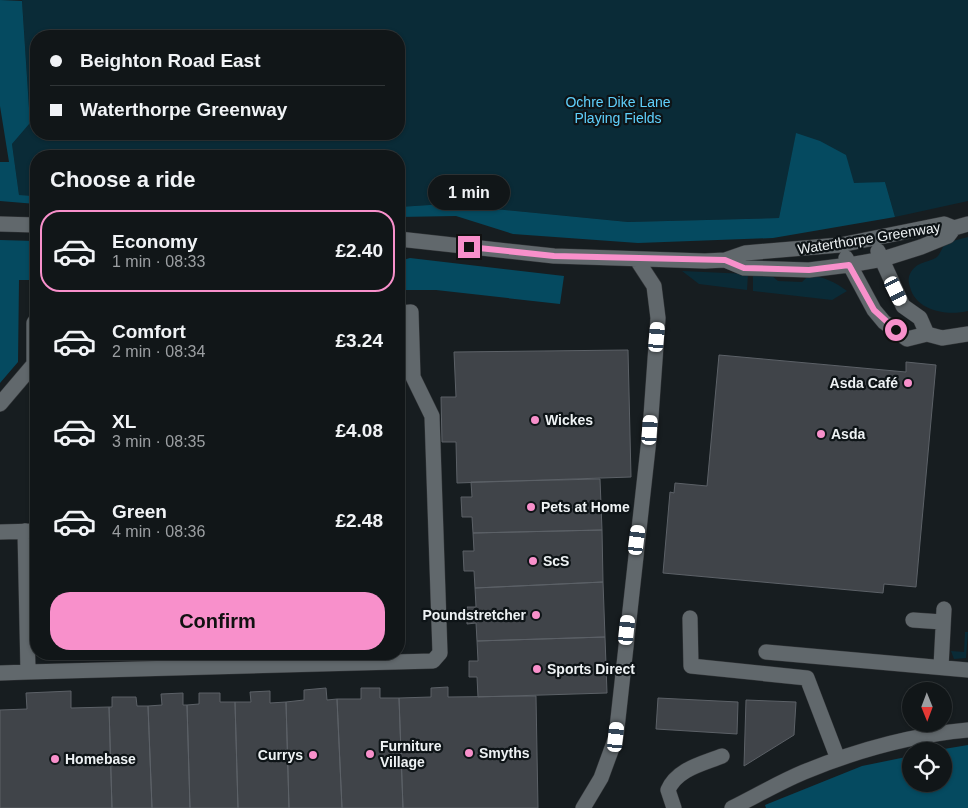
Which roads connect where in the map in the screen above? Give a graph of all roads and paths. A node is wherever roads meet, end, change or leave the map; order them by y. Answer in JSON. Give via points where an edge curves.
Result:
{"nodes":[{"id":1,"x":0,"y":224,"type":"edge"},
{"id":2,"x":30,"y":226,"type":"edge"},
{"id":3,"x":961,"y":226,"type":"edge"},
{"id":4,"x":405,"y":240,"type":"edge"},
{"id":5,"x":872,"y":240,"type":"junction"},
{"id":6,"x":840,"y":245,"type":"junction"},
{"id":7,"x":637,"y":260,"type":"junction"},
{"id":8,"x":725,"y":260,"type":"junction"},
{"id":9,"x":883,"y":260,"type":"junction"},
{"id":10,"x":849,"y":265,"type":"junction"},
{"id":11,"x":405,"y":312,"type":"edge"},
{"id":12,"x":927,"y":334,"type":"junction"},
{"id":13,"x":968,"y":334,"type":"edge"},
{"id":14,"x":30,"y":369,"type":"edge"},
{"id":15,"x":0,"y":404,"type":"edge"},
{"id":16,"x":30,"y":531,"type":"edge"},
{"id":17,"x":0,"y":532,"type":"edge"},
{"id":18,"x":690,"y":618,"type":"dead end"},
{"id":19,"x":913,"y":620,"type":"dead end"},
{"id":20,"x":766,"y":652,"type":"dead end"},
{"id":21,"x":213,"y":660,"type":"edge"},
{"id":22,"x":405,"y":660,"type":"edge"},
{"id":23,"x":941,"y":667,"type":"junction"},
{"id":24,"x":968,"y":670,"type":"edge"},
{"id":25,"x":28,"y":672,"type":"junction"},
{"id":26,"x":0,"y":673,"type":"edge"},
{"id":27,"x":968,"y":730,"type":"edge"},
{"id":28,"x":722,"y":756,"type":"dead end"},
{"id":29,"x":838,"y":759,"type":"junction"},
{"id":30,"x":583,"y":808,"type":"edge"},
{"id":31,"x":674,"y":808,"type":"edge"},
{"id":32,"x":732,"y":808,"type":"edge"}],
"edges":[{"from":1,"to":2,"type":"street"},
{"from":3,"to":5,"type":"street","name":"Waterthorpe Greenway","via":[[944,224]]},
{"from":3,"to":9,"type":"street","name":"Waterthorpe Greenway","via":[[948,236]]},
{"from":4,"to":7,"type":"street","name":"Waterthorpe Greenway","via":[[554,256]]},
{"from":5,"to":6,"type":"street","name":"Waterthorpe Greenway"},
{"from":5,"to":9,"type":"street"},
{"from":6,"to":8,"type":"street","name":"Waterthorpe Greenway","via":[[745,253]]},
{"from":6,"to":10,"type":"street"},
{"from":7,"to":8,"type":"street","name":"Waterthorpe Greenway"},
{"from":7,"to":30,"type":"street","via":[[654,286],[658,318],[650,430],[616,737],[601,778]]},
{"from":8,"to":10,"type":"street","name":"Waterthorpe Greenway","via":[[744,268],[809,270]]},
{"from":9,"to":10,"type":"street","name":"Waterthorpe Greenway"},
{"from":9,"to":12,"type":"street","via":[[903,306],[920,318]]},
{"from":10,"to":12,"type":"street","via":[[884,322],[907,339]]},
{"from":11,"to":22,"type":"street","via":[[411,312],[413,377],[432,416],[440,653],[433,660]]},
{"from":12,"to":13,"type":"street","via":[[942,338]]},
{"from":14,"to":15,"type":"street"},
{"from":16,"to":17,"type":"street"},
{"from":16,"to":25,"type":"street"},
{"from":18,"to":29,"type":"street","via":[[691,666],[807,678]]},
{"from":19,"to":23,"type":"street","via":[[943,615]]},
{"from":20,"to":23,"type":"street"},
{"from":21,"to":25,"type":"street"},
{"from":23,"to":24,"type":"street"},
{"from":25,"to":26,"type":"street"},
{"from":27,"to":29,"type":"street","via":[[925,736]]},
{"from":28,"to":31,"type":"street","via":[[684,771],[672,781],[668,790]]},
{"from":29,"to":32,"type":"street","via":[[802,772]]}]}
